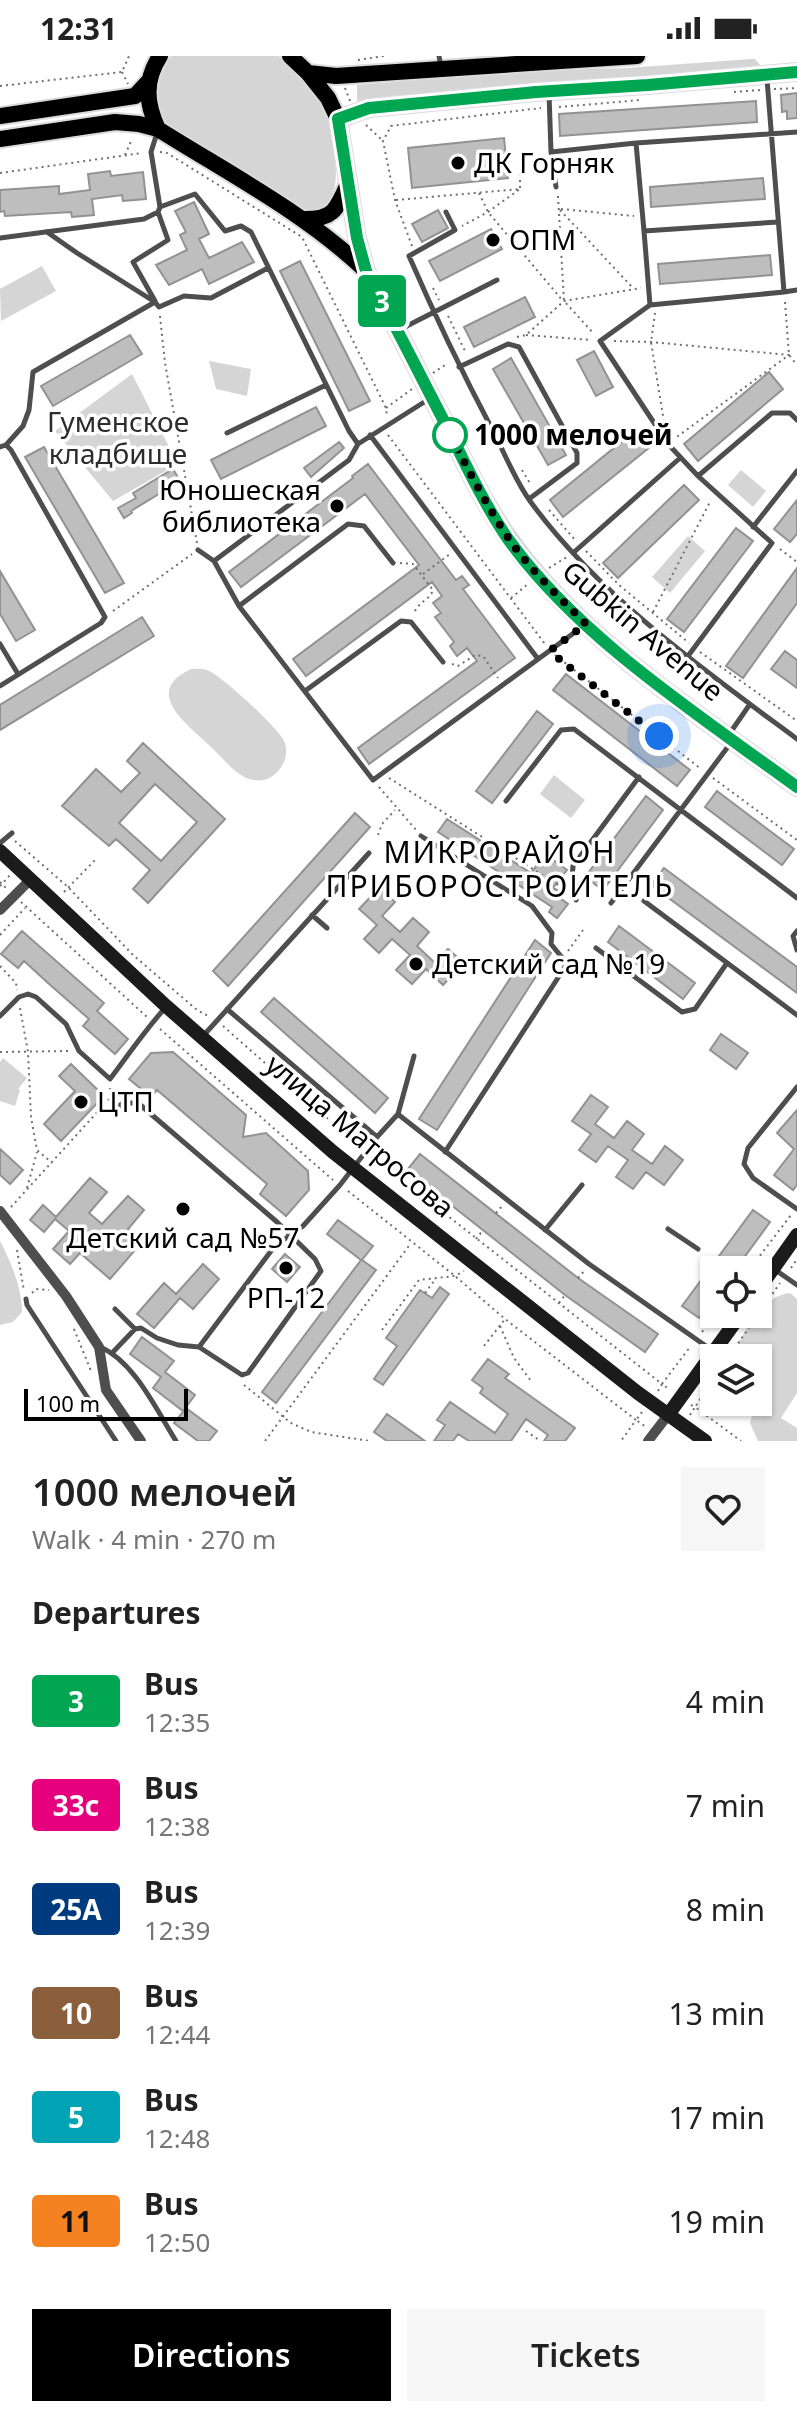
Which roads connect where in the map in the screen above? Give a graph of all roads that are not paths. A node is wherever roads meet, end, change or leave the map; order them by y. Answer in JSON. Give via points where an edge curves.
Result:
{"nodes":[{"id":1,"x":160,"y":56,"type":"edge"},
{"id":2,"x":290,"y":56,"type":"edge"},
{"id":3,"x":637,"y":56,"type":"edge"},
{"id":4,"x":768,"y":56,"type":"edge"},
{"id":5,"x":440,"y":62,"type":"edge"},
{"id":6,"x":797,"y":72,"type":"edge"},
{"id":7,"x":308,"y":73,"type":"junction"},
{"id":8,"x":148,"y":82,"type":"junction"},
{"id":9,"x":767,"y":82,"type":"junction"},
{"id":10,"x":549,"y":100,"type":"junction"},
{"id":11,"x":0,"y":116,"type":"edge"},
{"id":12,"x":338,"y":119,"type":"junction"},
{"id":13,"x":158,"y":129,"type":"junction"},
{"id":14,"x":797,"y":132,"type":"edge"},
{"id":15,"x":770,"y":134,"type":"junction"},
{"id":16,"x":0,"y":139,"type":"edge"},
{"id":17,"x":636,"y":143,"type":"junction"},
{"id":18,"x":551,"y":152,"type":"junction"},
{"id":19,"x":347,"y":186,"type":"junction"},
{"id":20,"x":556,"y":187,"type":"road end"},
{"id":21,"x":159,"y":209,"type":"junction"},
{"id":22,"x":446,"y":212,"type":"dead end"},
{"id":23,"x":302,"y":219,"type":"junction"},
{"id":24,"x":778,"y":222,"type":"junction"},
{"id":25,"x":644,"y":231,"type":"junction"},
{"id":26,"x":47,"y":232,"type":"junction"},
{"id":27,"x":0,"y":238,"type":"edge"},
{"id":28,"x":269,"y":268,"type":"junction"},
{"id":29,"x":366,"y":271,"type":"junction"},
{"id":30,"x":497,"y":280,"type":"dead end"},
{"id":31,"x":797,"y":290,"type":"edge"},
{"id":32,"x":784,"y":292,"type":"junction"},
{"id":33,"x":157,"y":305,"type":"junction"},
{"id":34,"x":650,"y":305,"type":"junction"},
{"id":35,"x":433,"y":312,"type":"junction"},
{"id":36,"x":398,"y":331,"type":"junction"},
{"id":37,"x":459,"y":367,"type":"junction"},
{"id":38,"x":326,"y":385,"type":"junction"},
{"id":39,"x":431,"y":397,"type":"junction"},
{"id":40,"x":797,"y":420,"type":"edge"},
{"id":41,"x":227,"y":433,"type":"dead end"},
{"id":42,"x":370,"y":435,"type":"junction"},
{"id":43,"x":358,"y":444,"type":"junction"},
{"id":44,"x":3,"y":446,"type":"edge"},
{"id":45,"x":680,"y":458,"type":"junction"},
{"id":46,"x":797,"y":471,"type":"edge"},
{"id":47,"x":698,"y":476,"type":"junction"},
{"id":48,"x":529,"y":499,"type":"junction"},
{"id":49,"x":753,"y":527,"type":"junction"},
{"id":50,"x":198,"y":550,"type":"road end"},
{"id":51,"x":573,"y":553,"type":"junction"},
{"id":52,"x":214,"y":561,"type":"junction"},
{"id":53,"x":393,"y":563,"type":"road end"},
{"id":54,"x":239,"y":606,"type":"junction"},
{"id":55,"x":586,"y":624,"type":"junction"},
{"id":56,"x":0,"y":644,"type":"edge"},
{"id":57,"x":688,"y":656,"type":"junction"},
{"id":58,"x":538,"y":659,"type":"junction"},
{"id":59,"x":443,"y":662,"type":"road end"},
{"id":60,"x":18,"y":674,"type":"junction"},
{"id":61,"x":0,"y":686,"type":"edge"},
{"id":62,"x":305,"y":691,"type":"junction"},
{"id":63,"x":750,"y":704,"type":"junction"},
{"id":64,"x":730,"y":738,"type":"junction"},
{"id":65,"x":797,"y":739,"type":"edge"},
{"id":66,"x":639,"y":777,"type":"junction"},
{"id":67,"x":797,"y":787,"type":"edge"},
{"id":68,"x":506,"y":801,"type":"dead end"},
{"id":69,"x":681,"y":809,"type":"junction"},
{"id":70,"x":12,"y":833,"type":"dead end"},
{"id":71,"x":421,"y":836,"type":"road end"},
{"id":72,"x":0,"y":843,"type":"edge"},
{"id":73,"x":0,"y":851,"type":"edge"},
{"id":74,"x":369,"y":853,"type":"dead end"},
{"id":75,"x":30,"y":880,"type":"junction"},
{"id":76,"x":575,"y":898,"type":"road end"},
{"id":77,"x":797,"y":898,"type":"edge"},
{"id":78,"x":644,"y":901,"type":"dead end"},
{"id":79,"x":611,"y":903,"type":"dead end"},
{"id":80,"x":0,"y":910,"type":"edge"},
{"id":81,"x":312,"y":915,"type":"junction"},
{"id":82,"x":327,"y":928,"type":"dead end"},
{"id":83,"x":797,"y":931,"type":"edge"},
{"id":84,"x":596,"y":948,"type":"dead end"},
{"id":85,"x":797,"y":950,"type":"edge"},
{"id":86,"x":727,"y":963,"type":"junction"},
{"id":87,"x":166,"y":1006,"type":"junction"},
{"id":88,"x":227,"y":1009,"type":"junction"},
{"id":89,"x":797,"y":1015,"type":"edge"},
{"id":90,"x":0,"y":1016,"type":"edge"},
{"id":91,"x":202,"y":1037,"type":"junction"},
{"id":92,"x":414,"y":1056,"type":"dead end"},
{"id":93,"x":797,"y":1087,"type":"edge"},
{"id":94,"x":118,"y":1107,"type":"dead end"},
{"id":95,"x":398,"y":1114,"type":"junction"},
{"id":96,"x":377,"y":1137,"type":"junction"},
{"id":97,"x":445,"y":1152,"type":"junction"},
{"id":98,"x":353,"y":1168,"type":"junction"},
{"id":99,"x":582,"y":1185,"type":"dead end"},
{"id":100,"x":796,"y":1209,"type":"edge"},
{"id":101,"x":2,"y":1213,"type":"edge"},
{"id":102,"x":668,"y":1229,"type":"dead end"},
{"id":103,"x":545,"y":1230,"type":"junction"},
{"id":104,"x":797,"y":1235,"type":"edge"},
{"id":105,"x":292,"y":1236,"type":"junction"},
{"id":106,"x":698,"y":1249,"type":"dead end"},
{"id":107,"x":779,"y":1273,"type":"junction"},
{"id":108,"x":772,"y":1279,"type":"edge"},
{"id":109,"x":797,"y":1285,"type":"edge"},
{"id":110,"x":26,"y":1299,"type":"road end"},
{"id":111,"x":115,"y":1309,"type":"dead end"},
{"id":112,"x":135,"y":1329,"type":"junction"},
{"id":113,"x":706,"y":1344,"type":"edge"},
{"id":114,"x":99,"y":1347,"type":"junction"},
{"id":115,"x":199,"y":1347,"type":"junction"},
{"id":116,"x":113,"y":1352,"type":"junction"},
{"id":117,"x":700,"y":1379,"type":"edge"},
{"id":118,"x":668,"y":1415,"type":"junction"},
{"id":119,"x":116,"y":1441,"type":"edge"},
{"id":120,"x":141,"y":1441,"type":"edge"},
{"id":121,"x":176,"y":1441,"type":"edge"},
{"id":122,"x":648,"y":1441,"type":"edge"},
{"id":123,"x":705,"y":1441,"type":"edge"}],
"edges":[{"from":1,"to":8,"type":"main road"},
{"from":2,"to":7,"type":"main road"},
{"from":3,"to":5,"type":"main road"},
{"from":4,"to":9,"type":"main road"},
{"from":5,"to":7,"type":"main road","via":[[336,76]]},
{"from":6,"to":9,"type":"main road"},
{"from":7,"to":12,"type":"main road"},
{"from":8,"to":11,"type":"main road","via":[[135,96]]},
{"from":8,"to":13,"type":"main road"},
{"from":9,"to":10,"type":"main road","via":[[648,85]]},
{"from":9,"to":15,"type":"lane"},
{"from":10,"to":12,"type":"main road","via":[[369,108]]},
{"from":10,"to":18,"type":"lane"},
{"from":12,"to":19,"type":"main road","name":"Gubkin Avenue"},
{"from":13,"to":16,"type":"main road","via":[[115,122]]},
{"from":13,"to":21,"type":"lane","via":[[151,152]]},
{"from":13,"to":23,"type":"main road"},
{"from":14,"to":15,"type":"lane"},
{"from":15,"to":17,"type":"lane"},
{"from":15,"to":24,"type":"lane"},
{"from":17,"to":18,"type":"lane"},
{"from":17,"to":25,"type":"lane"},
{"from":18,"to":20,"type":"lane"},
{"from":19,"to":23,"type":"main road","via":[[329,216]]},
{"from":19,"to":29,"type":"main road","name":"Gubkin Avenue"},
{"from":21,"to":26,"type":"lane","via":[[144,219]]},
{"from":21,"to":28,"type":"lane","via":[[195,194],[225,231],[241,226],[251,232]]},
{"from":21,"to":33,"type":"lane","via":[[168,240],[133,262]]},
{"from":22,"to":35,"type":"lane","via":[[455,230],[409,256]]},
{"from":23,"to":29,"type":"main road"},
{"from":24,"to":25,"type":"lane"},
{"from":24,"to":32,"type":"lane"},
{"from":25,"to":34,"type":"lane"},
{"from":26,"to":27,"type":"lane"},
{"from":26,"to":33,"type":"lane"},
{"from":28,"to":33,"type":"lane","via":[[211,298],[184,296]]},
{"from":28,"to":38,"type":"lane"},
{"from":29,"to":36,"type":"main road","name":"Gubkin Avenue"},
{"from":30,"to":35,"type":"lane"},
{"from":31,"to":32,"type":"lane"},
{"from":32,"to":34,"type":"lane"},
{"from":33,"to":44,"type":"lane","via":[[33,372],[23,426]]},
{"from":34,"to":45,"type":"lane","via":[[600,341]]},
{"from":35,"to":36,"type":"lane"},
{"from":35,"to":37,"type":"lane"},
{"from":36,"to":39,"type":"main road","name":"Gubkin Avenue"},
{"from":37,"to":48,"type":"lane"},
{"from":37,"to":48,"type":"lane","via":[[508,344],[519,347],[577,453],[577,463]]},
{"from":38,"to":41,"type":"lane"},
{"from":38,"to":43,"type":"lane"},
{"from":39,"to":42,"type":"lane"},
{"from":39,"to":55,"type":"main road","name":"Gubkin Avenue","via":[[509,539]]},
{"from":40,"to":47,"type":"lane","via":[[790,413],[772,413]]},
{"from":42,"to":43,"type":"lane"},
{"from":42,"to":58,"type":"lane"},
{"from":43,"to":52,"type":"lane","via":[[349,460]]},
{"from":44,"to":60,"type":"lane","via":[[105,617]]},
{"from":45,"to":47,"type":"lane"},
{"from":45,"to":51,"type":"lane"},
{"from":46,"to":49,"type":"lane"},
{"from":47,"to":49,"type":"lane"},
{"from":48,"to":51,"type":"lane"},
{"from":49,"to":57,"type":"lane","via":[[772,543]]},
{"from":50,"to":52,"type":"lane"},
{"from":51,"to":57,"type":"lane"},
{"from":52,"to":54,"type":"lane"},
{"from":53,"to":54,"type":"lane","via":[[364,526],[348,524]]},
{"from":54,"to":62,"type":"lane"},
{"from":55,"to":58,"type":"lane"},
{"from":55,"to":64,"type":"main road","name":"Gubkin Avenue"},
{"from":56,"to":60,"type":"lane"},
{"from":57,"to":63,"type":"lane"},
{"from":58,"to":62,"type":"lane","via":[[373,780]]},
{"from":59,"to":62,"type":"lane","via":[[411,622],[401,621]]},
{"from":60,"to":61,"type":"lane"},
{"from":63,"to":64,"type":"lane"},
{"from":63,"to":65,"type":"lane"},
{"from":64,"to":67,"type":"main road","name":"Gubkin Avenue"},
{"from":64,"to":69,"type":"lane"},
{"from":66,"to":68,"type":"lane","via":[[574,729],[561,730]]},
{"from":66,"to":69,"type":"lane"},
{"from":66,"to":76,"type":"lane","via":[[573,866]]},
{"from":69,"to":77,"type":"lane"},
{"from":69,"to":79,"type":"lane"},
{"from":70,"to":72,"type":"lane"},
{"from":71,"to":97,"type":"lane","via":[[532,906],[552,933],[551,944],[565,967]]},
{"from":73,"to":75,"type":"main road","name":"улица Матросова"},
{"from":74,"to":81,"type":"lane"},
{"from":75,"to":80,"type":"street"},
{"from":75,"to":87,"type":"main road","name":"улица Матросова"},
{"from":78,"to":86,"type":"lane"},
{"from":81,"to":82,"type":"lane"},
{"from":81,"to":88,"type":"lane"},
{"from":83,"to":85,"type":"lane"},
{"from":84,"to":86,"type":"lane","via":[[682,1012],[695,1009]]},
{"from":86,"to":89,"type":"lane"},
{"from":87,"to":90,"type":"lane","via":[[110,1079],[79,1051],[66,1024],[36,997],[19,997]]},
{"from":87,"to":91,"type":"main road","name":"улица Матросова"},
{"from":88,"to":91,"type":"lane"},
{"from":88,"to":96,"type":"lane"},
{"from":91,"to":98,"type":"main road","name":"улица Матросова"},
{"from":92,"to":95,"type":"lane"},
{"from":93,"to":100,"type":"lane","via":[[748,1148],[744,1164],[753,1178]]},
{"from":94,"to":105,"type":"lane","via":[[138,1103]]},
{"from":95,"to":96,"type":"lane"},
{"from":95,"to":97,"type":"lane"},
{"from":96,"to":98,"type":"lane"},
{"from":97,"to":103,"type":"lane"},
{"from":98,"to":105,"type":"lane"},
{"from":98,"to":118,"type":"main road","name":"улица Матросова"},
{"from":99,"to":103,"type":"lane"},
{"from":101,"to":114,"type":"street"},
{"from":102,"to":106,"type":"lane"},
{"from":103,"to":113,"type":"lane"},
{"from":104,"to":107,"type":"main road"},
{"from":105,"to":115,"type":"lane","via":[[274,1247]]},
{"from":105,"to":115,"type":"lane","via":[[321,1271],[255,1365],[242,1375]]},
{"from":107,"to":108,"type":"main road"},
{"from":107,"to":109,"type":"lane"},
{"from":110,"to":119,"type":"lane"},
{"from":111,"to":112,"type":"lane"},
{"from":112,"to":115,"type":"lane"},
{"from":112,"to":116,"type":"lane"},
{"from":114,"to":116,"type":"lane"},
{"from":114,"to":120,"type":"street","via":[[106,1390]]},
{"from":116,"to":121,"type":"lane"},
{"from":117,"to":118,"type":"main road"},
{"from":118,"to":122,"type":"street"},
{"from":118,"to":123,"type":"main road","name":"улица Матросова"}]}
